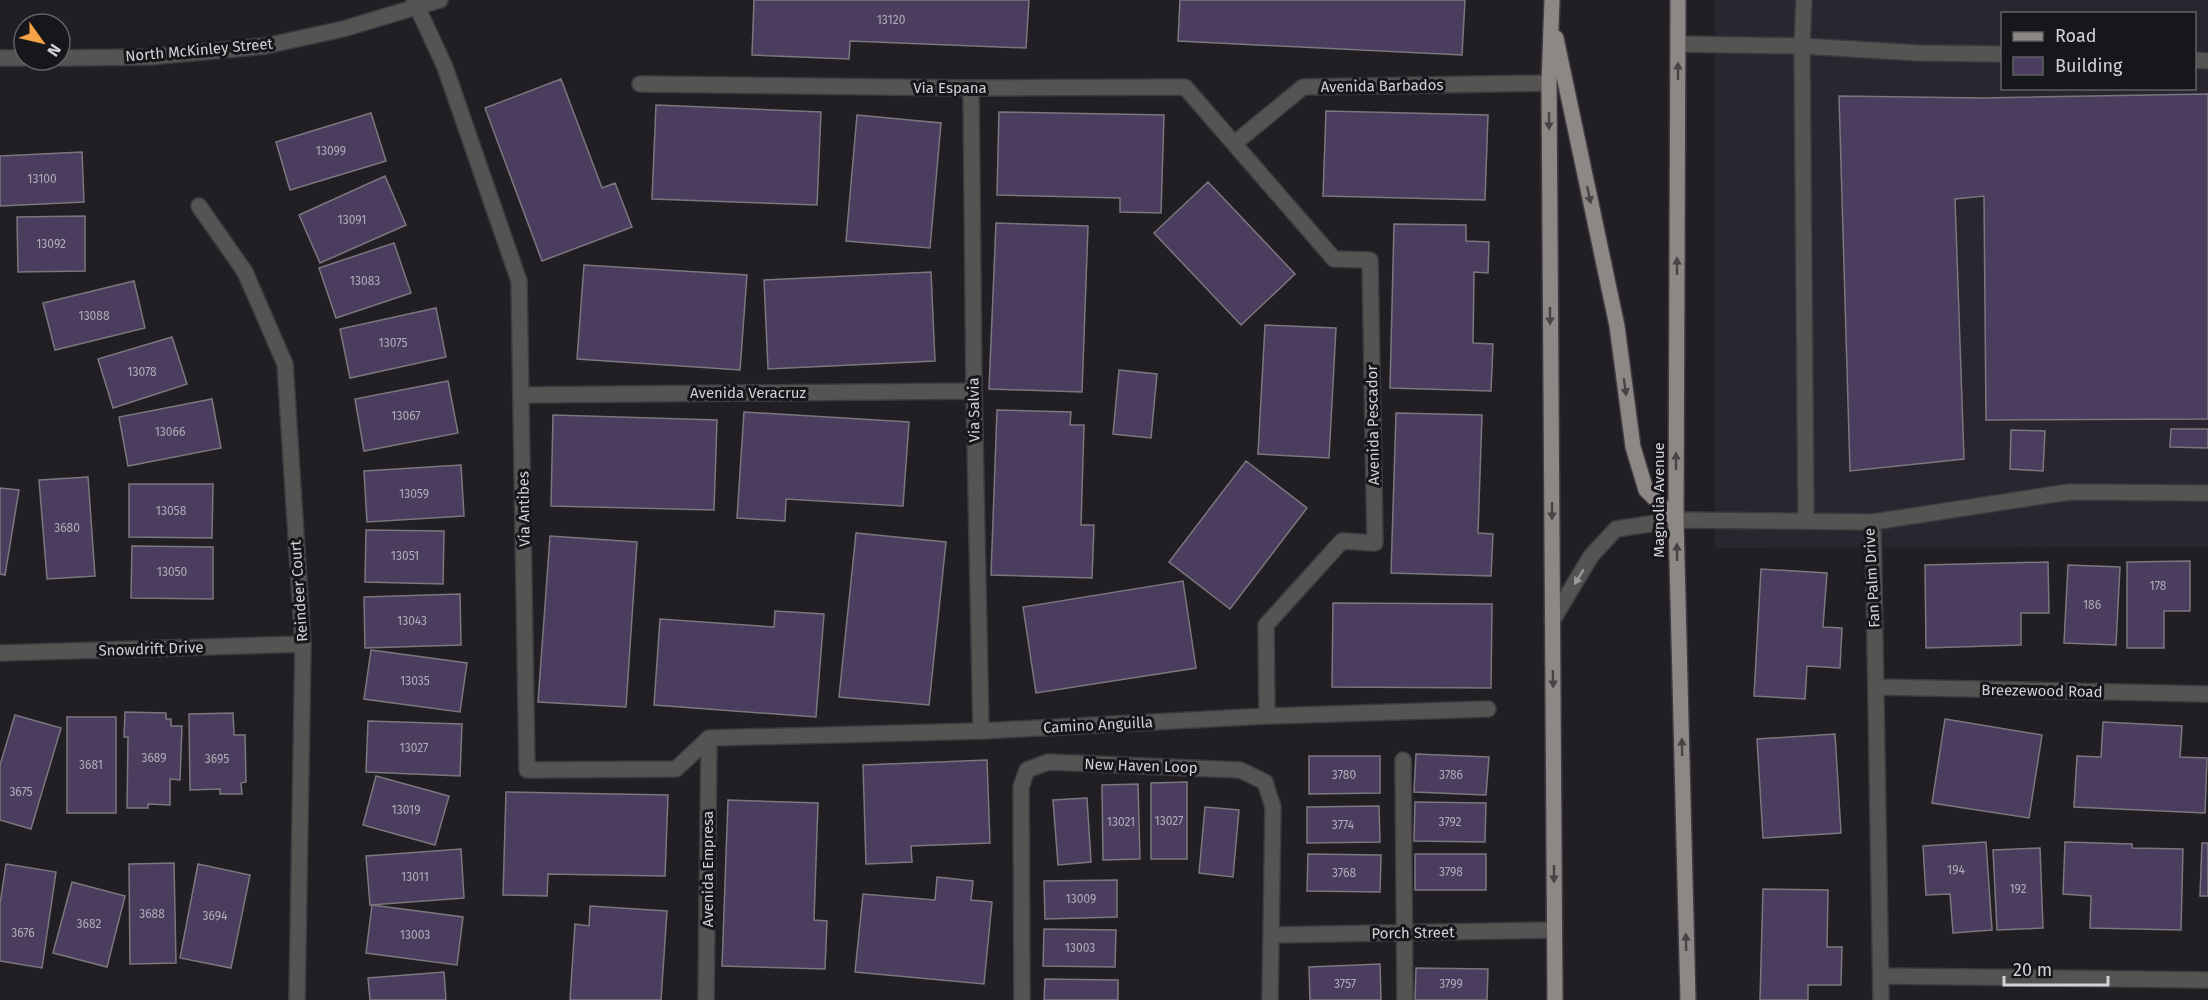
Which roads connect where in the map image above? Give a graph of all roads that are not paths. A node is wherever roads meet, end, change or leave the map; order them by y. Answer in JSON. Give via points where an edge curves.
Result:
{"nodes":[{"id":1,"x":440,"y":0,"type":"edge"},
{"id":2,"x":1678,"y":0,"type":"edge"},
{"id":3,"x":1804,"y":0,"type":"edge"},
{"id":4,"x":415,"y":4,"type":"edge"},
{"id":5,"x":1552,"y":7,"type":"edge"},
{"id":6,"x":1678,"y":44,"type":"junction"},
{"id":7,"x":1802,"y":46,"type":"junction"},
{"id":8,"x":2001,"y":54,"type":"edge"},
{"id":9,"x":72,"y":58,"type":"edge"},
{"id":10,"x":1549,"y":83,"type":"junction"},
{"id":11,"x":640,"y":84,"type":"dead end"},
{"id":12,"x":971,"y":88,"type":"junction"},
{"id":13,"x":1234,"y":143,"type":"junction"},
{"id":14,"x":199,"y":206,"type":"dead end"},
{"id":15,"x":974,"y":392,"type":"junction"},
{"id":16,"x":522,"y":395,"type":"junction"},
{"id":17,"x":2208,"y":493,"type":"edge"},
{"id":18,"x":1676,"y":519,"type":"junction"},
{"id":19,"x":1806,"y":521,"type":"junction"},
{"id":20,"x":1873,"y":522,"type":"junction"},
{"id":21,"x":1552,"y":621,"type":"junction"},
{"id":22,"x":303,"y":645,"type":"junction"},
{"id":23,"x":0,"y":653,"type":"edge"},
{"id":24,"x":1876,"y":687,"type":"junction"},
{"id":25,"x":2208,"y":694,"type":"edge"},
{"id":26,"x":1488,"y":709,"type":"dead end"},
{"id":27,"x":1267,"y":716,"type":"junction"},
{"id":28,"x":981,"y":731,"type":"junction"},
{"id":29,"x":709,"y":738,"type":"junction"},
{"id":30,"x":1403,"y":760,"type":"dead end"},
{"id":31,"x":1554,"y":930,"type":"junction"},
{"id":32,"x":1404,"y":933,"type":"junction"},
{"id":33,"x":1271,"y":935,"type":"junction"},
{"id":34,"x":1881,"y":976,"type":"junction"},
{"id":35,"x":2208,"y":980,"type":"edge"},
{"id":36,"x":297,"y":1000,"type":"edge"},
{"id":37,"x":706,"y":1000,"type":"edge"},
{"id":38,"x":1022,"y":1000,"type":"edge"},
{"id":39,"x":1270,"y":1000,"type":"edge"},
{"id":40,"x":1405,"y":1000,"type":"edge"},
{"id":41,"x":1555,"y":1000,"type":"edge"},
{"id":42,"x":1688,"y":1000,"type":"edge"},
{"id":43,"x":1881,"y":1000,"type":"edge"}],
"edges":[{"from":1,"to":4,"type":"street","name":"North McKinley Street"},
{"from":2,"to":6,"type":"main road","name":"Magnolia Avenue"},
{"from":3,"to":7,"type":"street"},
{"from":4,"to":9,"type":"street","name":"North McKinley Street","via":[[343,28],[265,46],[149,57]]},
{"from":4,"to":16,"type":"street","name":"Via Antibes","via":[[445,67],[519,281]]},
{"from":5,"to":10,"type":"main road"},
{"from":5,"to":18,"type":"main road","one_way":true,"via":[[1617,326],[1633,447],[1646,490]]},
{"from":6,"to":7,"type":"street"},
{"from":18,"to":6,"type":"main road","name":"Magnolia Avenue","one_way":true},
{"from":7,"to":8,"type":"street"},
{"from":7,"to":19,"type":"street"},
{"from":10,"to":13,"type":"street","name":"Avenida Barbados","via":[[1303,87]]},
{"from":10,"to":21,"type":"main road","one_way":true},
{"from":11,"to":12,"type":"street","name":"Via Espana"},
{"from":12,"to":13,"type":"street","name":"Via Espana","via":[[1185,87]]},
{"from":12,"to":15,"type":"street","name":"Via Salvia"},
{"from":13,"to":27,"type":"street","name":"Avenida Pescador","via":[[1334,259],[1370,260],[1375,543],[1342,541],[1266,625]]},
{"from":14,"to":22,"type":"street","name":"Reindeer Court","via":[[245,272],[285,364]]},
{"from":15,"to":16,"type":"street","name":"Avenida Veracruz"},
{"from":15,"to":28,"type":"street","name":"Via Salvia"},
{"from":16,"to":29,"type":"street","name":"Via Antibes","via":[[527,770],[676,769]]},
{"from":17,"to":20,"type":"street","via":[[2068,492]]},
{"from":18,"to":19,"type":"street","name":"Fan Palm Drive"},
{"from":18,"to":21,"type":"street","name":"Fan Palm Drive","one_way":true,"via":[[1616,529],[1591,556]]},
{"from":42,"to":18,"type":"main road","name":"Magnolia Avenue","one_way":true},
{"from":19,"to":20,"type":"street","name":"Fan Palm Drive"},
{"from":20,"to":24,"type":"street","name":"Fan Palm Drive"},
{"from":21,"to":31,"type":"main road","one_way":true},
{"from":22,"to":23,"type":"street","name":"Snowdrift Drive"},
{"from":22,"to":36,"type":"street","name":"Reindeer Court"},
{"from":24,"to":25,"type":"street","name":"Breezewood Road"},
{"from":24,"to":34,"type":"street","name":"Fan Palm Drive"},
{"from":26,"to":27,"type":"street","name":"Camino Anguilla"},
{"from":27,"to":28,"type":"street","name":"Camino Anguilla"},
{"from":28,"to":29,"type":"street","name":"Camino Anguilla"},
{"from":29,"to":37,"type":"street","name":"Avenida Empresa"},
{"from":30,"to":32,"type":"street"},
{"from":31,"to":32,"type":"street","name":"Porch Street"},
{"from":31,"to":41,"type":"main road"},
{"from":32,"to":33,"type":"street","name":"Porch Street"},
{"from":32,"to":40,"type":"street"},
{"from":33,"to":38,"type":"street","name":"New Haven Loop","via":[[1273,807],[1265,782],[1240,770],[1048,762],[1028,770],[1021,786]]},
{"from":33,"to":39,"type":"street","name":"New Haven Loop"},
{"from":34,"to":35,"type":"street"},
{"from":34,"to":43,"type":"street","name":"Fan Palm Drive"}]}
